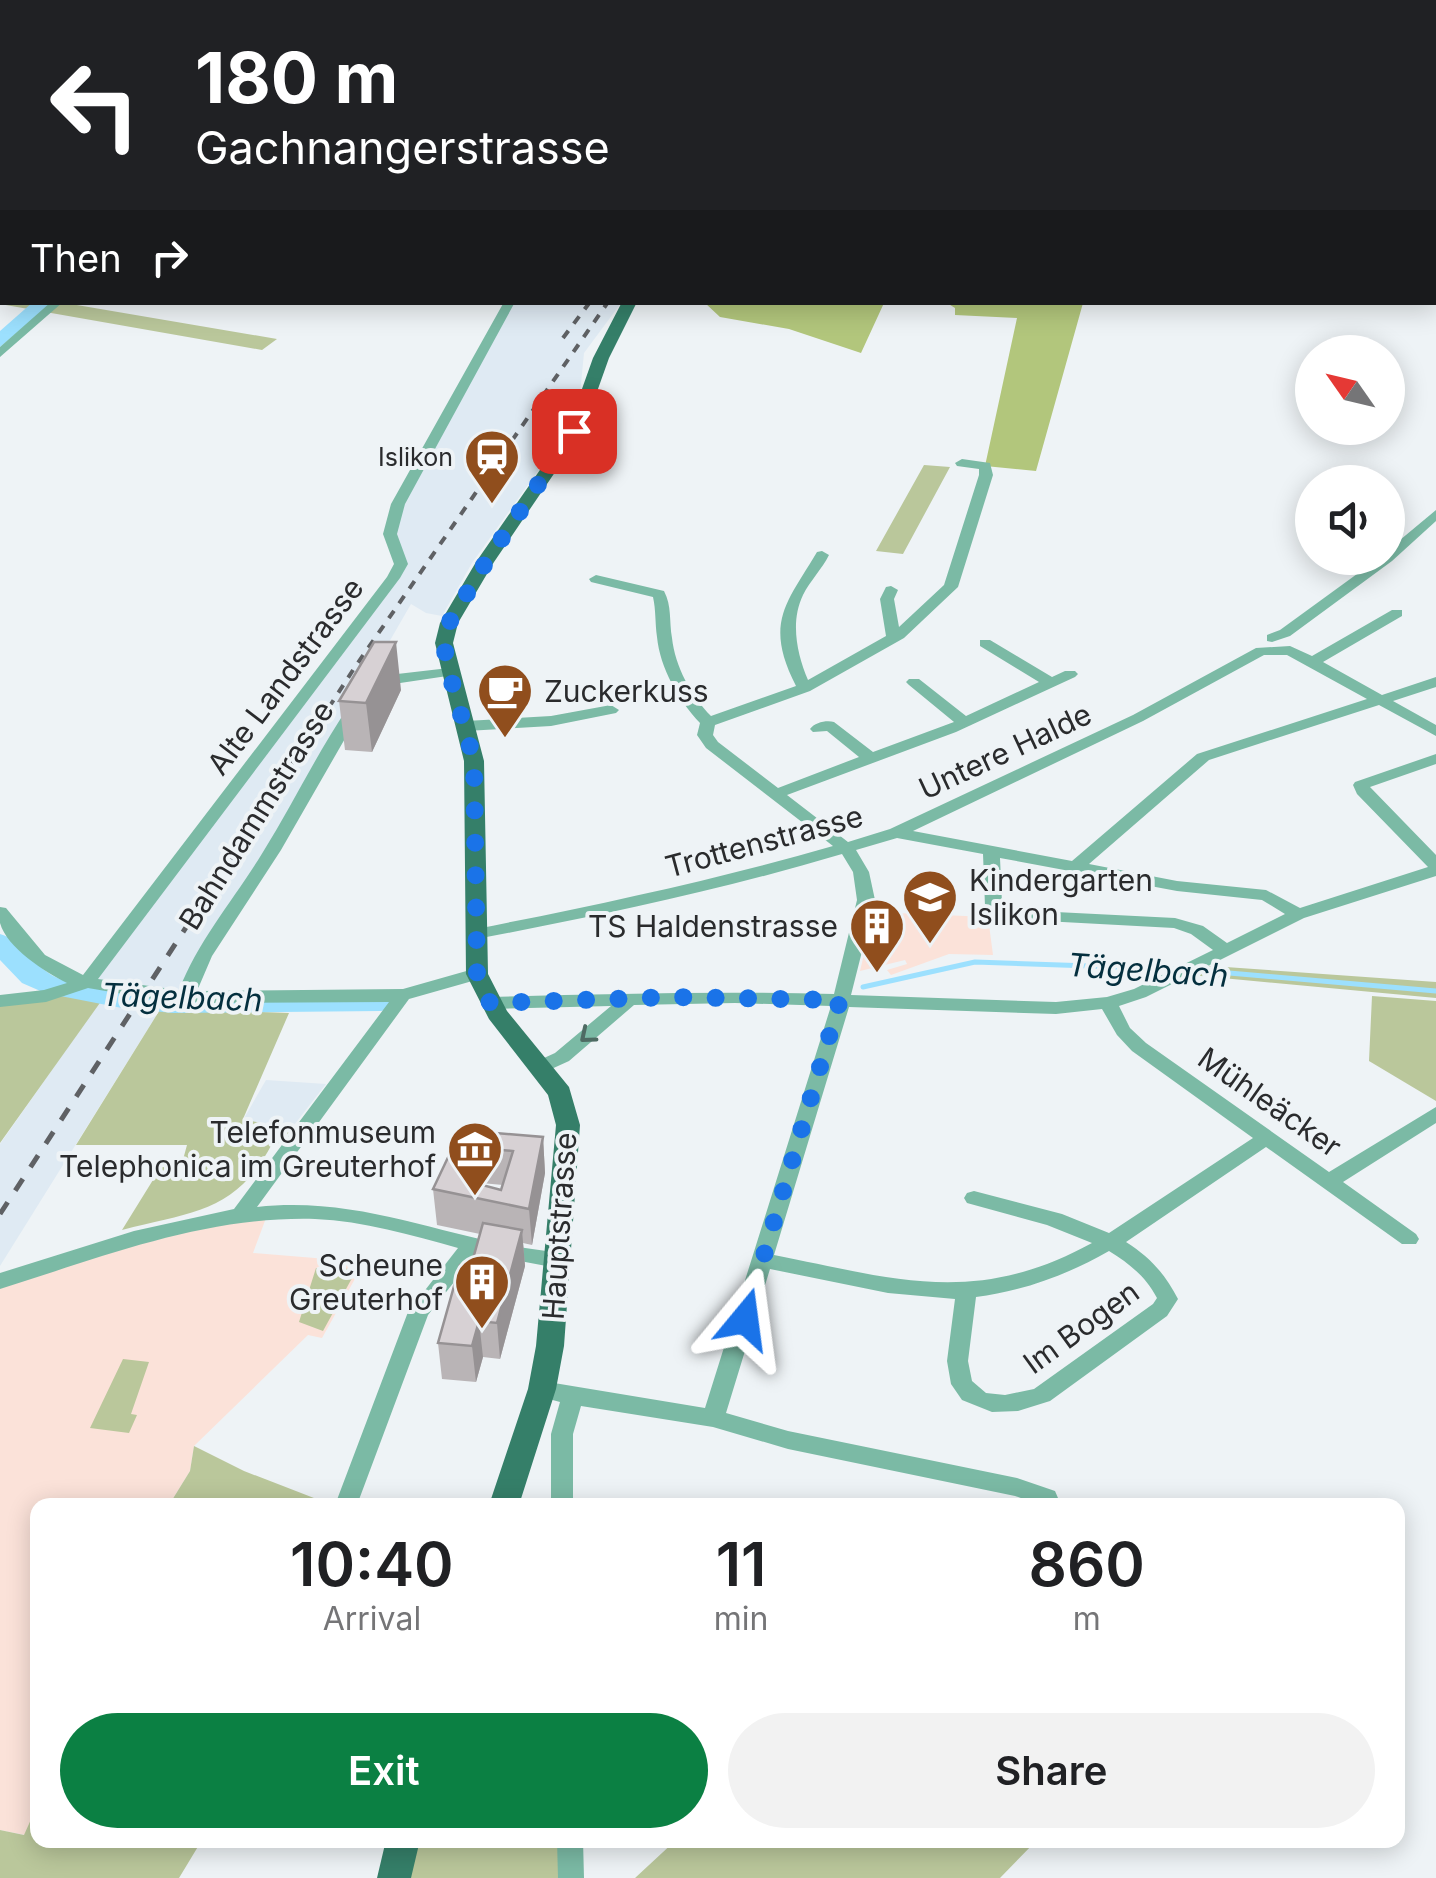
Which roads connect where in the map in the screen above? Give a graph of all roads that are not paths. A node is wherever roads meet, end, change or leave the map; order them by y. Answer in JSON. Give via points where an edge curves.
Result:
{"nodes":[{"id":1,"x":55,"y":305,"type":"edge"},
{"id":2,"x":508,"y":305,"type":"edge"},
{"id":3,"x":628,"y":305,"type":"edge"},
{"id":4,"x":0,"y":353,"type":"edge"},
{"id":5,"x":962,"y":464,"type":"dead end"},
{"id":6,"x":1436,"y":514,"type":"edge"},
{"id":7,"x":1405,"y":541,"type":"edge"},
{"id":8,"x":822,"y":555,"type":"dead end"},
{"id":9,"x":1363,"y":575,"type":"edge"},
{"id":10,"x":596,"y":579,"type":"dead end"},
{"id":11,"x":892,"y":590,"type":"dead end"},
{"id":12,"x":1397,"y":613,"type":"dead end"},
{"id":13,"x":1272,"y":638,"type":"dead end"},
{"id":14,"x":894,"y":640,"type":"junction"},
{"id":15,"x":985,"y":643,"type":"dead end"},
{"id":16,"x":1314,"y":661,"type":"junction"},
{"id":17,"x":449,"y":672,"type":"junction"},
{"id":18,"x":1070,"y":674,"type":"dead end"},
{"id":19,"x":914,"y":682,"type":"dead end"},
{"id":20,"x":1436,"y":682,"type":"edge"},
{"id":21,"x":1051,"y":683,"type":"junction"},
{"id":22,"x":805,"y":688,"type":"junction"},
{"id":23,"x":1378,"y":700,"type":"junction"},
{"id":24,"x":610,"y":710,"type":"dead end"},
{"id":25,"x":708,"y":722,"type":"junction"},
{"id":26,"x":965,"y":723,"type":"junction"},
{"id":27,"x":466,"y":726,"type":"junction"},
{"id":28,"x":818,"y":729,"type":"dead end"},
{"id":29,"x":1436,"y":731,"type":"edge"},
{"id":30,"x":870,"y":758,"type":"junction"},
{"id":31,"x":1436,"y":759,"type":"edge"},
{"id":32,"x":775,"y":794,"type":"junction"},
{"id":33,"x":896,"y":833,"type":"junction"},
{"id":34,"x":846,"y":848,"type":"junction"},
{"id":35,"x":991,"y":853,"type":"junction"},
{"id":36,"x":1436,"y":867,"type":"edge"},
{"id":37,"x":1074,"y":868,"type":"junction"},
{"id":38,"x":0,"y":912,"type":"edge"},
{"id":39,"x":1298,"y":914,"type":"junction"},
{"id":40,"x":476,"y":934,"type":"junction"},
{"id":41,"x":1225,"y":950,"type":"junction"},
{"id":42,"x":477,"y":974,"type":"junction"},
{"id":43,"x":73,"y":988,"type":"junction"},
{"id":44,"x":403,"y":994,"type":"junction"},
{"id":45,"x":186,"y":995,"type":"junction"},
{"id":46,"x":630,"y":999,"type":"junction"},
{"id":47,"x":840,"y":1000,"type":"junction"},
{"id":48,"x":0,"y":1001,"type":"edge"},
{"id":49,"x":490,"y":1003,"type":"junction"},
{"id":50,"x":1108,"y":1003,"type":"junction"},
{"id":51,"x":540,"y":1067,"type":"junction"},
{"id":52,"x":1436,"y":1114,"type":"edge"},
{"id":53,"x":1266,"y":1138,"type":"junction"},
{"id":54,"x":1330,"y":1181,"type":"junction"},
{"id":55,"x":974,"y":1198,"type":"dead end"},
{"id":56,"x":242,"y":1213,"type":"junction"},
{"id":57,"x":1409,"y":1239,"type":"dead end"},
{"id":58,"x":1108,"y":1242,"type":"junction"},
{"id":59,"x":471,"y":1246,"type":"junction"},
{"id":60,"x":558,"y":1260,"type":"junction"},
{"id":61,"x":762,"y":1260,"type":"junction"},
{"id":62,"x":0,"y":1281,"type":"edge"},
{"id":63,"x":965,"y":1291,"type":"junction"},
{"id":64,"x":542,"y":1389,"type":"junction"},
{"id":65,"x":574,"y":1396,"type":"junction"},
{"id":66,"x":713,"y":1418,"type":"junction"},
{"id":67,"x":349,"y":1498,"type":"edge"},
{"id":68,"x":506,"y":1498,"type":"edge"},
{"id":69,"x":562,"y":1498,"type":"edge"},
{"id":70,"x":1047,"y":1498,"type":"dead end"},
{"id":71,"x":401,"y":1848,"type":"edge"},
{"id":72,"x":570,"y":1848,"type":"edge"},
{"id":73,"x":394,"y":1878,"type":"edge"},
{"id":74,"x":571,"y":1878,"type":"edge"}],
"edges":[{"from":1,"to":4,"type":"street"},
{"from":2,"to":43,"type":"street","name":"Alte Landstrasse","via":[[398,504],[390,534],[401,564],[393,578]]},
{"from":3,"to":17,"type":"main road","name":"Hauptstrasse","via":[[574,431],[449,623]]},
{"from":5,"to":14,"type":"street","via":[[986,466],[986,474],[951,587]]},
{"from":6,"to":7,"type":"street"},
{"from":8,"to":22,"type":"street","via":[[789,613],[789,648]]},
{"from":9,"to":13,"type":"street"},
{"from":10,"to":25,"type":"street","via":[[659,594],[678,678]]},
{"from":11,"to":14,"type":"street","via":[[887,599]]},
{"from":12,"to":16,"type":"street"},
{"from":14,"to":22,"type":"street"},
{"from":15,"to":21,"type":"street"},
{"from":16,"to":23,"type":"street","name":"Untere Halde"},
{"from":16,"to":33,"type":"street","name":"Untere Halde","via":[[1290,650],[1261,651],[1138,718]]},
{"from":17,"to":27,"type":"main road","name":"Hauptstrasse"},
{"from":17,"to":45,"type":"street","name":"Bahndammstrasse","via":[[372,682],[196,964]]},
{"from":18,"to":21,"type":"street"},
{"from":19,"to":26,"type":"street"},
{"from":20,"to":23,"type":"street"},
{"from":21,"to":26,"type":"street"},
{"from":22,"to":25,"type":"street"},
{"from":23,"to":29,"type":"street","name":"Untere Halde"},
{"from":23,"to":37,"type":"street","via":[[1203,757]]},
{"from":24,"to":27,"type":"street"},
{"from":25,"to":32,"type":"street","via":[[712,746]]},
{"from":26,"to":30,"type":"street"},
{"from":27,"to":40,"type":"main road","name":"Hauptstrasse","via":[[476,784]]},
{"from":28,"to":30,"type":"street","via":[[830,725]]},
{"from":30,"to":32,"type":"street"},
{"from":31,"to":36,"type":"street","via":[[1361,785]]},
{"from":32,"to":34,"type":"street"},
{"from":33,"to":34,"type":"street","name":"Trottenstrasse"},
{"from":33,"to":35,"type":"street","name":"Trottenstrasse"},
{"from":34,"to":40,"type":"street","name":"Trottenstrasse","via":[[611,910]]},
{"from":34,"to":47,"type":"street","via":[[866,900]]},
{"from":35,"to":37,"type":"street","name":"Trottenstrasse"},
{"from":35,"to":41,"type":"street","via":[[994,906],[1011,914],[1175,922]]},
{"from":36,"to":39,"type":"street"},
{"from":37,"to":39,"type":"street","name":"Trottenstrasse","via":[[1266,895]]},
{"from":38,"to":43,"type":"street"},
{"from":39,"to":41,"type":"street"},
{"from":40,"to":42,"type":"main road","name":"Hauptstrasse"},
{"from":41,"to":50,"type":"street"},
{"from":42,"to":44,"type":"street"},
{"from":42,"to":49,"type":"main road","name":"Hauptstrasse"},
{"from":43,"to":45,"type":"street"},
{"from":43,"to":48,"type":"street"},
{"from":44,"to":45,"type":"street"},
{"from":44,"to":56,"type":"street"},
{"from":46,"to":47,"type":"street"},
{"from":46,"to":49,"type":"street"},
{"from":46,"to":51,"type":"street","one_way":true},
{"from":47,"to":50,"type":"street","via":[[1056,1008]]},
{"from":47,"to":61,"type":"street"},
{"from":49,"to":51,"type":"main road","name":"Hauptstrasse"},
{"from":50,"to":53,"type":"street","name":"Mühleäcker","via":[[1139,1047]]},
{"from":51,"to":60,"type":"main road","name":"Hauptstrasse","via":[[560,1093],[568,1125]]},
{"from":52,"to":54,"type":"street"},
{"from":53,"to":54,"type":"street","name":"Mühleäcker"},
{"from":53,"to":58,"type":"street"},
{"from":54,"to":57,"type":"street","name":"Mühleäcker"},
{"from":55,"to":58,"type":"street","name":"Im Bogen","via":[[1059,1218]]},
{"from":56,"to":59,"type":"street","via":[[300,1210],[368,1218]]},
{"from":56,"to":62,"type":"street","via":[[176,1225]]},
{"from":58,"to":63,"type":"street","via":[[1065,1268]]},
{"from":58,"to":63,"type":"street","name":"Im Bogen","via":[[1164,1285],[1168,1299],[1057,1385],[1020,1404],[989,1402],[964,1386],[958,1369]]},
{"from":59,"to":60,"type":"street"},
{"from":59,"to":67,"type":"street","via":[[419,1312]]},
{"from":60,"to":64,"type":"main road","name":"Hauptstrasse"},
{"from":61,"to":63,"type":"street"},
{"from":61,"to":66,"type":"street"},
{"from":64,"to":65,"type":"street"},
{"from":64,"to":68,"type":"main road","name":"Hauptstrasse"},
{"from":65,"to":66,"type":"street"},
{"from":65,"to":69,"type":"street","via":[[562,1434]]},
{"from":66,"to":70,"type":"street"},
{"from":71,"to":73,"type":"main road"},
{"from":72,"to":74,"type":"street"}]}
